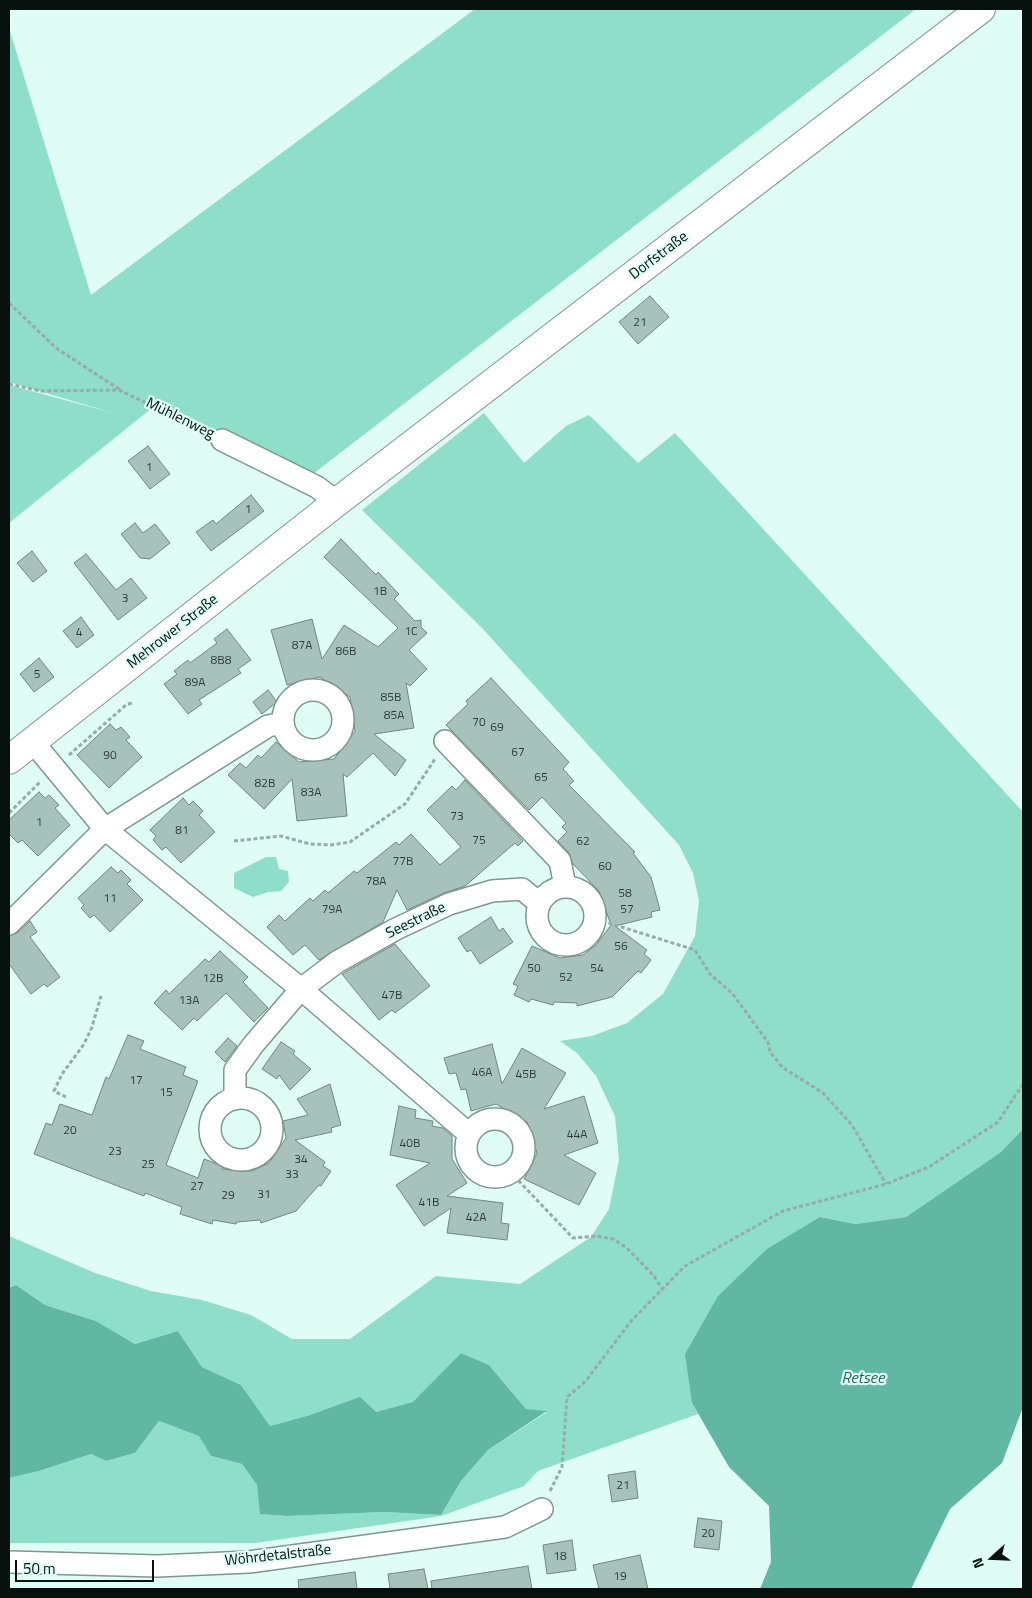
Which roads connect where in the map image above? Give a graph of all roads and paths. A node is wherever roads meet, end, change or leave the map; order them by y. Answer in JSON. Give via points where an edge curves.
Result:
{"nodes":[{"id":1,"x":981,"y":9,"type":"edge"},
{"id":2,"x":9,"y":303,"type":"edge"},
{"id":3,"x":9,"y":384,"type":"edge"},
{"id":4,"x":119,"y":390,"type":"junction"},
{"id":5,"x":222,"y":440,"type":"joint"},
{"id":6,"x":337,"y":502,"type":"junction"},
{"id":7,"x":134,"y":702,"type":"dead end"},
{"id":8,"x":283,"y":723,"type":"dead end"},
{"id":9,"x":445,"y":741,"type":"joint"},
{"id":10,"x":33,"y":742,"type":"junction"},
{"id":11,"x":9,"y":760,"type":"edge"},
{"id":12,"x":54,"y":768,"type":"junction"},
{"id":13,"x":9,"y":813,"type":"edge"},
{"id":14,"x":105,"y":829,"type":"junction"},
{"id":15,"x":234,"y":841,"type":"dead end"},
{"id":16,"x":566,"y":886,"type":"junction"},
{"id":17,"x":539,"y":903,"type":"junction"},
{"id":18,"x":596,"y":919,"type":"junction"},
{"id":19,"x":9,"y":924,"type":"edge"},
{"id":20,"x":301,"y":989,"type":"junction"},
{"id":21,"x":101,"y":996,"type":"dead end"},
{"id":22,"x":1023,"y":1084,"type":"edge"},
{"id":23,"x":66,"y":1097,"type":"dead end"},
{"id":24,"x":235,"y":1099,"type":"dead end"},
{"id":25,"x":469,"y":1134,"type":"junction"},
{"id":26,"x":507,"y":1175,"type":"junction"},
{"id":27,"x":886,"y":1184,"type":"junction"},
{"id":28,"x":663,"y":1290,"type":"junction"},
{"id":29,"x":542,"y":1509,"type":"joint"},
{"id":30,"x":9,"y":1562,"type":"edge"}],
"edges":[{"from":1,"to":6,"type":"main road","name":"Dorfstraße"},
{"from":2,"to":4,"type":"path","via":[[56,348]]},
{"from":3,"to":4,"type":"path","name":"Mühlenweg","via":[[42,391]]},
{"from":4,"to":5,"type":"path","name":"Mühlenweg"},
{"from":5,"to":6,"type":"street","name":"Mühlenweg","via":[[318,487]]},
{"from":6,"to":10,"type":"main road","name":"Mehrower Straße"},
{"from":7,"to":12,"type":"path","via":[[126,705]]},
{"from":8,"to":14,"type":"street","via":[[268,726]]},
{"from":9,"to":15,"type":"path","via":[[406,804],[350,842],[310,844],[282,836]]},
{"from":9,"to":16,"type":"street","via":[[560,861]]},
{"from":10,"to":11,"type":"main road","name":"Mehrower Straße"},
{"from":10,"to":12,"type":"street"},
{"from":12,"to":13,"type":"path"},
{"from":12,"to":14,"type":"street"},
{"from":14,"to":19,"type":"street"},
{"from":14,"to":20,"type":"street"},
{"from":16,"to":17,"type":"street","via":[[552,890]]},
{"from":16,"to":18,"type":"street","via":[[578,888],[586,894]]},
{"from":17,"to":18,"type":"street","via":[[538,923],[542,933],[559,944],[569,945],[583,940]]},
{"from":17,"to":20,"type":"street","name":"Seestraße","via":[[522,889],[492,891],[449,904],[337,962]]},
{"from":18,"to":27,"type":"path","via":[[695,950],[710,974],[732,993],[782,1067],[823,1093],[852,1125]]},
{"from":20,"to":24,"type":"street","name":"Seestraße","via":[[236,1070]]},
{"from":20,"to":25,"type":"street"},
{"from":21,"to":23,"type":"path","via":[[84,1044],[54,1091]]},
{"from":22,"to":27,"type":"path","via":[[998,1122],[929,1167]]},
{"from":25,"to":26,"type":"street","via":[[466,1149],[472,1166],[487,1177]]},
{"from":25,"to":26,"type":"street","via":[[487,1120],[506,1122],[514,1127],[520,1135],[523,1154],[520,1163]]},
{"from":26,"to":28,"type":"path","via":[[516,1178],[573,1238],[596,1236],[613,1239],[627,1248]]},
{"from":27,"to":28,"type":"path","via":[[783,1211],[685,1266]]},
{"from":28,"to":29,"type":"path","via":[[632,1320],[585,1382],[567,1397],[562,1467]]},
{"from":29,"to":30,"type":"street","name":"Wöhrdetalstraße","via":[[505,1527],[249,1562],[157,1566]]}]}
